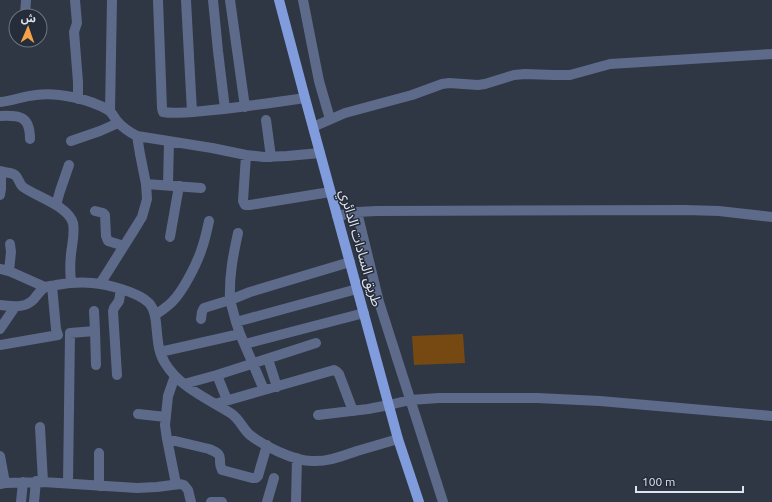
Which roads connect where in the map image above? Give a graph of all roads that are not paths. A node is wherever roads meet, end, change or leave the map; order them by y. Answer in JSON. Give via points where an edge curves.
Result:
{"nodes":[{"id":1,"x":75,"y":0,"type":"edge"},
{"id":2,"x":112,"y":0,"type":"edge"},
{"id":3,"x":158,"y":0,"type":"edge"},
{"id":4,"x":186,"y":0,"type":"edge"},
{"id":5,"x":213,"y":0,"type":"edge"},
{"id":6,"x":230,"y":0,"type":"edge"},
{"id":7,"x":279,"y":0,"type":"edge"},
{"id":8,"x":303,"y":0,"type":"edge"},
{"id":9,"x":772,"y":54,"type":"edge"},
{"id":10,"x":304,"y":98,"type":"junction"},
{"id":11,"x":78,"y":99,"type":"junction"},
{"id":12,"x":0,"y":102,"type":"edge"},
{"id":13,"x":244,"y":107,"type":"junction"},
{"id":14,"x":224,"y":109,"type":"junction"},
{"id":15,"x":110,"y":111,"type":"junction"},
{"id":16,"x":192,"y":112,"type":"junction"},
{"id":17,"x":0,"y":116,"type":"edge"},
{"id":18,"x":330,"y":119,"type":"junction"},
{"id":19,"x":266,"y":120,"type":"dead end"},
{"id":20,"x":118,"y":123,"type":"junction"},
{"id":21,"x":313,"y":127,"type":"junction"},
{"id":22,"x":137,"y":136,"type":"junction"},
{"id":23,"x":30,"y":139,"type":"dead end"},
{"id":24,"x":71,"y":141,"type":"dead end"},
{"id":25,"x":169,"y":141,"type":"junction"},
{"id":26,"x":320,"y":153,"type":"junction"},
{"id":27,"x":246,"y":155,"type":"junction"},
{"id":28,"x":271,"y":157,"type":"junction"},
{"id":29,"x":69,"y":165,"type":"dead end"},
{"id":30,"x":1,"y":172,"type":"edge"},
{"id":31,"x":146,"y":184,"type":"junction"},
{"id":32,"x":168,"y":185,"type":"junction"},
{"id":33,"x":180,"y":186,"type":"junction"},
{"id":34,"x":201,"y":188,"type":"dead end"},
{"id":35,"x":330,"y":192,"type":"junction"},
{"id":36,"x":0,"y":194,"type":"edge"},
{"id":37,"x":56,"y":206,"type":"junction"},
{"id":38,"x":96,"y":211,"type":"dead end"},
{"id":39,"x":357,"y":212,"type":"junction"},
{"id":40,"x":337,"y":216,"type":"junction"},
{"id":41,"x":772,"y":217,"type":"edge"},
{"id":42,"x":209,"y":221,"type":"dead end"},
{"id":43,"x":238,"y":233,"type":"dead end"},
{"id":44,"x":170,"y":237,"type":"dead end"},
{"id":45,"x":10,"y":244,"type":"dead end"},
{"id":46,"x":124,"y":246,"type":"junction"},
{"id":47,"x":350,"y":262,"type":"junction"},
{"id":48,"x":4,"y":270,"type":"edge"},
{"id":49,"x":71,"y":282,"type":"junction"},
{"id":50,"x":100,"y":284,"type":"junction"},
{"id":51,"x":48,"y":287,"type":"junction"},
{"id":52,"x":121,"y":289,"type":"junction"},
{"id":53,"x":357,"y":289,"type":"junction"},
{"id":54,"x":230,"y":300,"type":"junction"},
{"id":55,"x":0,"y":305,"type":"edge"},
{"id":56,"x":15,"y":307,"type":"junction"},
{"id":57,"x":94,"y":311,"type":"dead end"},
{"id":58,"x":364,"y":313,"type":"junction"},
{"id":59,"x":155,"y":315,"type":"junction"},
{"id":60,"x":201,"y":319,"type":"dead end"},
{"id":61,"x":236,"y":322,"type":"junction"},
{"id":62,"x":0,"y":329,"type":"edge"},
{"id":63,"x":95,"y":331,"type":"junction"},
{"id":64,"x":70,"y":333,"type":"junction"},
{"id":65,"x":240,"y":334,"type":"junction"},
{"id":66,"x":58,"y":336,"type":"junction"},
{"id":67,"x":316,"y":343,"type":"dead end"},
{"id":68,"x":245,"y":344,"type":"junction"},
{"id":69,"x":0,"y":345,"type":"edge"},
{"id":70,"x":160,"y":352,"type":"junction"},
{"id":71,"x":268,"y":359,"type":"junction"},
{"id":72,"x":253,"y":364,"type":"junction"},
{"id":73,"x":96,"y":365,"type":"dead end"},
{"id":74,"x":117,"y":375,"type":"dead end"},
{"id":75,"x":217,"y":375,"type":"junction"},
{"id":76,"x":174,"y":376,"type":"junction"},
{"id":77,"x":184,"y":384,"type":"junction"},
{"id":78,"x":277,"y":387,"type":"junction"},
{"id":79,"x":264,"y":390,"type":"junction"},
{"id":80,"x":227,"y":400,"type":"junction"},
{"id":81,"x":410,"y":400,"type":"junction"},
{"id":82,"x":215,"y":404,"type":"junction"},
{"id":83,"x":389,"y":405,"type":"junction"},
{"id":84,"x":353,"y":411,"type":"junction"},
{"id":85,"x":138,"y":414,"type":"dead end"},
{"id":86,"x":318,"y":415,"type":"dead end"},
{"id":87,"x":772,"y":416,"type":"edge"},
{"id":88,"x":166,"y":417,"type":"junction"},
{"id":89,"x":40,"y":427,"type":"dead end"},
{"id":90,"x":167,"y":439,"type":"junction"},
{"id":91,"x":398,"y":439,"type":"junction"},
{"id":92,"x":267,"y":445,"type":"junction"},
{"id":93,"x":99,"y":453,"type":"dead end"},
{"id":94,"x":0,"y":456,"type":"edge"},
{"id":95,"x":297,"y":458,"type":"junction"},
{"id":96,"x":274,"y":478,"type":"dead end"},
{"id":97,"x":23,"y":482,"type":"junction"},
{"id":98,"x":40,"y":482,"type":"junction"},
{"id":99,"x":68,"y":483,"type":"junction"},
{"id":100,"x":176,"y":484,"type":"junction"},
{"id":101,"x":1,"y":485,"type":"edge"},
{"id":102,"x":99,"y":486,"type":"junction"},
{"id":103,"x":21,"y":502,"type":"edge"},
{"id":104,"x":34,"y":502,"type":"edge"},
{"id":105,"x":191,"y":502,"type":"edge"},
{"id":106,"x":211,"y":502,"type":"edge"},
{"id":107,"x":222,"y":502,"type":"edge"},
{"id":108,"x":268,"y":502,"type":"edge"},
{"id":109,"x":296,"y":502,"type":"edge"},
{"id":110,"x":419,"y":502,"type":"edge"},
{"id":111,"x":442,"y":502,"type":"edge"}],
"edges":[{"from":1,"to":11,"type":"street"},
{"from":2,"to":15,"type":"street"},
{"from":3,"to":16,"type":"street","via":[[162,110]]},
{"from":4,"to":16,"type":"street"},
{"from":5,"to":14,"type":"street"},
{"from":6,"to":13,"type":"street"},
{"from":7,"to":10,"type":"main road","name":"طريق السادات الدائري"},
{"from":8,"to":18,"type":"street"},
{"from":9,"to":18,"type":"street","via":[[610,64],[570,75],[525,74],[478,85],[442,84]]},
{"from":10,"to":13,"type":"street"},
{"from":10,"to":21,"type":"main road","name":"طريق السادات الدائري"},
{"from":11,"to":12,"type":"street","via":[[46,94]]},
{"from":11,"to":15,"type":"street"},
{"from":13,"to":14,"type":"street"},
{"from":14,"to":16,"type":"street"},
{"from":15,"to":20,"type":"street"},
{"from":17,"to":23,"type":"street","via":[[24,119],[30,127]]},
{"from":18,"to":21,"type":"street"},
{"from":19,"to":28,"type":"street"},
{"from":20,"to":22,"type":"street"},
{"from":20,"to":24,"type":"street"},
{"from":21,"to":26,"type":"main road","name":"طريق السادات الدائري"},
{"from":22,"to":25,"type":"street"},
{"from":22,"to":31,"type":"street"},
{"from":25,"to":27,"type":"street"},
{"from":25,"to":32,"type":"street"},
{"from":26,"to":28,"type":"street"},
{"from":26,"to":35,"type":"main road","name":"طريق السادات الدائري"},
{"from":27,"to":28,"type":"street"},
{"from":27,"to":35,"type":"street","via":[[243,200],[245,205]]},
{"from":29,"to":37,"type":"street"},
{"from":30,"to":36,"type":"street"},
{"from":30,"to":37,"type":"street","via":[[15,175],[21,186]]},
{"from":31,"to":32,"type":"street"},
{"from":31,"to":46,"type":"street","via":[[145,209]]},
{"from":32,"to":33,"type":"street"},
{"from":33,"to":34,"type":"street"},
{"from":33,"to":44,"type":"street"},
{"from":35,"to":40,"type":"main road","name":"طريق السادات الدائري"},
{"from":37,"to":49,"type":"street","via":[[68,215],[73,224]]},
{"from":38,"to":46,"type":"street","via":[[105,215],[108,241]]},
{"from":39,"to":40,"type":"street"},
{"from":39,"to":41,"type":"street","via":[[685,210]]},
{"from":39,"to":81,"type":"street","via":[[379,302]]},
{"from":40,"to":47,"type":"main road","name":"طريق السادات الدائري"},
{"from":42,"to":59,"type":"street","via":[[200,254],[180,292],[165,309]]},
{"from":43,"to":54,"type":"street","via":[[230,274]]},
{"from":45,"to":48,"type":"street","via":[[11,252]]},
{"from":46,"to":50,"type":"street"},
{"from":47,"to":53,"type":"main road","name":"طريق السادات الدائري"},
{"from":47,"to":54,"type":"street"},
{"from":48,"to":51,"type":"street"},
{"from":49,"to":50,"type":"street"},
{"from":49,"to":51,"type":"street"},
{"from":50,"to":52,"type":"street"},
{"from":51,"to":56,"type":"street","via":[[31,302]]},
{"from":51,"to":66,"type":"street"},
{"from":52,"to":59,"type":"street","via":[[148,302]]},
{"from":52,"to":74,"type":"street","via":[[119,301],[113,311]]},
{"from":53,"to":58,"type":"main road","name":"طريق السادات الدائري"},
{"from":53,"to":61,"type":"street"},
{"from":54,"to":60,"type":"street","via":[[204,308]]},
{"from":54,"to":61,"type":"street"},
{"from":55,"to":56,"type":"street"},
{"from":56,"to":62,"type":"street"},
{"from":57,"to":63,"type":"street"},
{"from":58,"to":68,"type":"street"},
{"from":58,"to":83,"type":"main road","name":"طريق السادات الدائري"},
{"from":59,"to":70,"type":"street"},
{"from":61,"to":65,"type":"street"},
{"from":63,"to":64,"type":"street"},
{"from":63,"to":73,"type":"street"},
{"from":64,"to":66,"type":"street"},
{"from":64,"to":99,"type":"street"},
{"from":65,"to":68,"type":"street"},
{"from":65,"to":70,"type":"street"},
{"from":66,"to":69,"type":"street"},
{"from":67,"to":71,"type":"street"},
{"from":68,"to":72,"type":"street"},
{"from":70,"to":76,"type":"street"},
{"from":71,"to":72,"type":"street"},
{"from":71,"to":78,"type":"street"},
{"from":72,"to":75,"type":"street"},
{"from":72,"to":79,"type":"street"},
{"from":75,"to":77,"type":"street"},
{"from":75,"to":80,"type":"street"},
{"from":76,"to":77,"type":"street"},
{"from":76,"to":88,"type":"street","via":[[168,396]]},
{"from":77,"to":82,"type":"street"},
{"from":78,"to":79,"type":"street"},
{"from":78,"to":84,"type":"street","via":[[335,371],[339,374]]},
{"from":79,"to":80,"type":"street"},
{"from":80,"to":82,"type":"street"},
{"from":81,"to":83,"type":"street"},
{"from":81,"to":87,"type":"street","via":[[537,398]]},
{"from":81,"to":111,"type":"street"},
{"from":82,"to":92,"type":"street","via":[[237,417],[246,431]]},
{"from":83,"to":84,"type":"street"},
{"from":83,"to":91,"type":"main road","name":"طريق السادات الدائري"},
{"from":84,"to":86,"type":"street"},
{"from":85,"to":88,"type":"street"},
{"from":88,"to":90,"type":"street"},
{"from":89,"to":98,"type":"street"},
{"from":90,"to":92,"type":"street","via":[[209,448],[220,456],[222,470],[252,478],[258,476]]},
{"from":90,"to":100,"type":"street"},
{"from":91,"to":95,"type":"street","via":[[334,459],[310,461]]},
{"from":91,"to":110,"type":"main road","name":"طريق السادات الدائري"},
{"from":92,"to":95,"type":"street"},
{"from":93,"to":102,"type":"street"},
{"from":94,"to":101,"type":"street"},
{"from":95,"to":109,"type":"street"},
{"from":96,"to":108,"type":"street"},
{"from":97,"to":98,"type":"street"},
{"from":97,"to":101,"type":"street"},
{"from":97,"to":103,"type":"street"},
{"from":98,"to":99,"type":"street"},
{"from":98,"to":104,"type":"street"},
{"from":99,"to":102,"type":"street"},
{"from":100,"to":102,"type":"street","via":[[137,488]]},
{"from":100,"to":105,"type":"street","via":[[187,487]]},
{"from":106,"to":107,"type":"street"}]}
